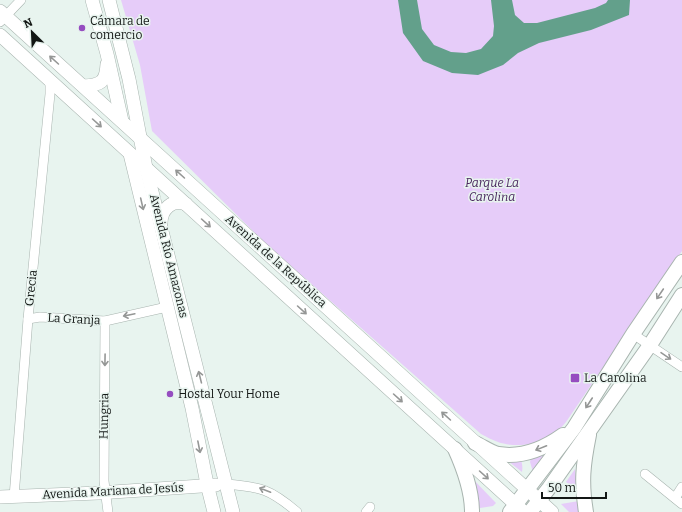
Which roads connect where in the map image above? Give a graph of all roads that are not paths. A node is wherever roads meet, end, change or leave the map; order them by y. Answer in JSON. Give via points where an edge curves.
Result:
{"nodes":[{"id":1,"x":21,"y":0,"type":"edge"},
{"id":2,"x":92,"y":0,"type":"edge"},
{"id":3,"x":109,"y":0,"type":"edge"},
{"id":4,"x":2,"y":17,"type":"edge"},
{"id":5,"x":0,"y":35,"type":"edge"},
{"id":6,"x":107,"y":54,"type":"junction"},
{"id":7,"x":50,"y":80,"type":"junction"},
{"id":8,"x":84,"y":86,"type":"junction"},
{"id":9,"x":122,"y":121,"type":"junction"},
{"id":10,"x":140,"y":138,"type":"junction"},
{"id":11,"x":130,"y":153,"type":"junction"},
{"id":12,"x":146,"y":168,"type":"junction"},
{"id":13,"x":186,"y":204,"type":"junction"},
{"id":14,"x":161,"y":225,"type":"junction"},
{"id":15,"x":682,"y":262,"type":"edge"},
{"id":16,"x":682,"y":295,"type":"edge"},
{"id":17,"x":167,"y":307,"type":"junction"},
{"id":18,"x":28,"y":319,"type":"junction"},
{"id":19,"x":105,"y":320,"type":"junction"},
{"id":20,"x":633,"y":334,"type":"junction"},
{"id":21,"x":650,"y":345,"type":"junction"},
{"id":22,"x":682,"y":367,"type":"edge"},
{"id":23,"x":574,"y":428,"type":"junction"},
{"id":24,"x":590,"y":429,"type":"junction"},
{"id":25,"x":475,"y":443,"type":"junction"},
{"id":26,"x":455,"y":449,"type":"junction"},
{"id":27,"x":645,"y":474,"type":"dead end"},
{"id":28,"x":226,"y":484,"type":"junction"},
{"id":29,"x":207,"y":485,"type":"junction"},
{"id":30,"x":682,"y":488,"type":"edge"},
{"id":31,"x":527,"y":490,"type":"junction"},
{"id":32,"x":105,"y":493,"type":"junction"},
{"id":33,"x":0,"y":497,"type":"edge"},
{"id":34,"x":14,"y":497,"type":"junction"},
{"id":35,"x":678,"y":501,"type":"edge"},
{"id":36,"x":528,"y":508,"type":"edge"},
{"id":37,"x":108,"y":512,"type":"edge"},
{"id":38,"x":214,"y":512,"type":"edge"},
{"id":39,"x":233,"y":512,"type":"edge"},
{"id":40,"x":297,"y":512,"type":"edge"},
{"id":41,"x":472,"y":512,"type":"edge"},
{"id":42,"x":552,"y":512,"type":"edge"},
{"id":43,"x":586,"y":512,"type":"edge"}],
"edges":[{"from":1,"to":4,"type":"street"},
{"from":2,"to":6,"type":"main road","name":"Avenida Río Amazonas"},
{"from":3,"to":10,"type":"main road","name":"Avenida Río Amazonas","via":[[129,79]]},
{"from":8,"to":4,"type":"main road","name":"Avenida de la República","one_way":true},
{"from":5,"to":7,"type":"main road","name":"Avenida de la República"},
{"from":6,"to":8,"type":"main road","via":[[105,78],[96,85]]},
{"from":6,"to":9,"type":"main road","name":"Avenida Río Amazonas"},
{"from":7,"to":11,"type":"main road","name":"Avenida de la República","one_way":true},
{"from":7,"to":18,"type":"street","name":"Grecia"},
{"from":8,"to":9,"type":"main road","name":"Avenida de la República"},
{"from":9,"to":10,"type":"main road","name":"Avenida de la República"},
{"from":9,"to":11,"type":"main road","name":"Avenida Río Amazonas"},
{"from":10,"to":12,"type":"main road","name":"Avenida Río Amazonas"},
{"from":25,"to":10,"type":"main road","name":"Avenida de la República","one_way":true},
{"from":11,"to":12,"type":"main road","name":"Avenida de la República"},
{"from":11,"to":17,"type":"main road","name":"Avenida Río Amazonas","one_way":true},
{"from":12,"to":13,"type":"main road","name":"Avenida de la República"},
{"from":12,"to":14,"type":"main road","name":"Avenida Río Amazonas"},
{"from":13,"to":14,"type":"main road","via":[[177,202],[168,207],[162,214]]},
{"from":13,"to":26,"type":"main road","name":"Avenida de la República","one_way":true},
{"from":28,"to":14,"type":"main road","name":"Avenida Río Amazonas","one_way":true},
{"from":15,"to":20,"type":"main road","one_way":true},
{"from":16,"to":21,"type":"main road"},
{"from":17,"to":19,"type":"street","name":"La Granja","one_way":true},
{"from":17,"to":29,"type":"main road","name":"Avenida Río Amazonas","one_way":true,"via":[[192,408]]},
{"from":18,"to":19,"type":"street","name":"La Granja","via":[[40,317]]},
{"from":18,"to":34,"type":"street","name":"Grecia"},
{"from":19,"to":32,"type":"street","name":"Hungria","one_way":true},
{"from":20,"to":21,"type":"street"},
{"from":20,"to":23,"type":"main road","one_way":true},
{"from":21,"to":22,"type":"street","one_way":true},
{"from":21,"to":24,"type":"main road"},
{"from":23,"to":25,"type":"main road","one_way":true,"via":[[538,450],[514,455],[498,454]]},
{"from":23,"to":31,"type":"main road"},
{"from":24,"to":36,"type":"main road"},
{"from":24,"to":43,"type":"main road","via":[[582,470]]},
{"from":25,"to":31,"type":"main road","name":"Avenida de la República"},
{"from":26,"to":36,"type":"main road","name":"Avenida de la República","one_way":true},
{"from":26,"to":41,"type":"main road","via":[[470,490]]},
{"from":27,"to":35,"type":"street"},
{"from":28,"to":29,"type":"main road","name":"Avenida Mariana de Jesús"},
{"from":28,"to":39,"type":"main road","name":"Avenida Río Amazonas"},
{"from":40,"to":28,"type":"street","one_way":true,"via":[[272,493],[260,488]]},
{"from":29,"to":32,"type":"main road","name":"Avenida Mariana de Jesús"},
{"from":29,"to":38,"type":"main road","name":"Avenida Río Amazonas"},
{"from":30,"to":35,"type":"street"},
{"from":31,"to":36,"type":"main road"},
{"from":31,"to":36,"type":"main road","name":"Avenida de la República"},
{"from":32,"to":34,"type":"main road","name":"Avenida Mariana de Jesús"},
{"from":32,"to":37,"type":"street","name":"Hungria"},
{"from":33,"to":34,"type":"main road","name":"Avenida Mariana de Jesús"},
{"from":36,"to":42,"type":"main road","name":"Avenida de la República"}]}
